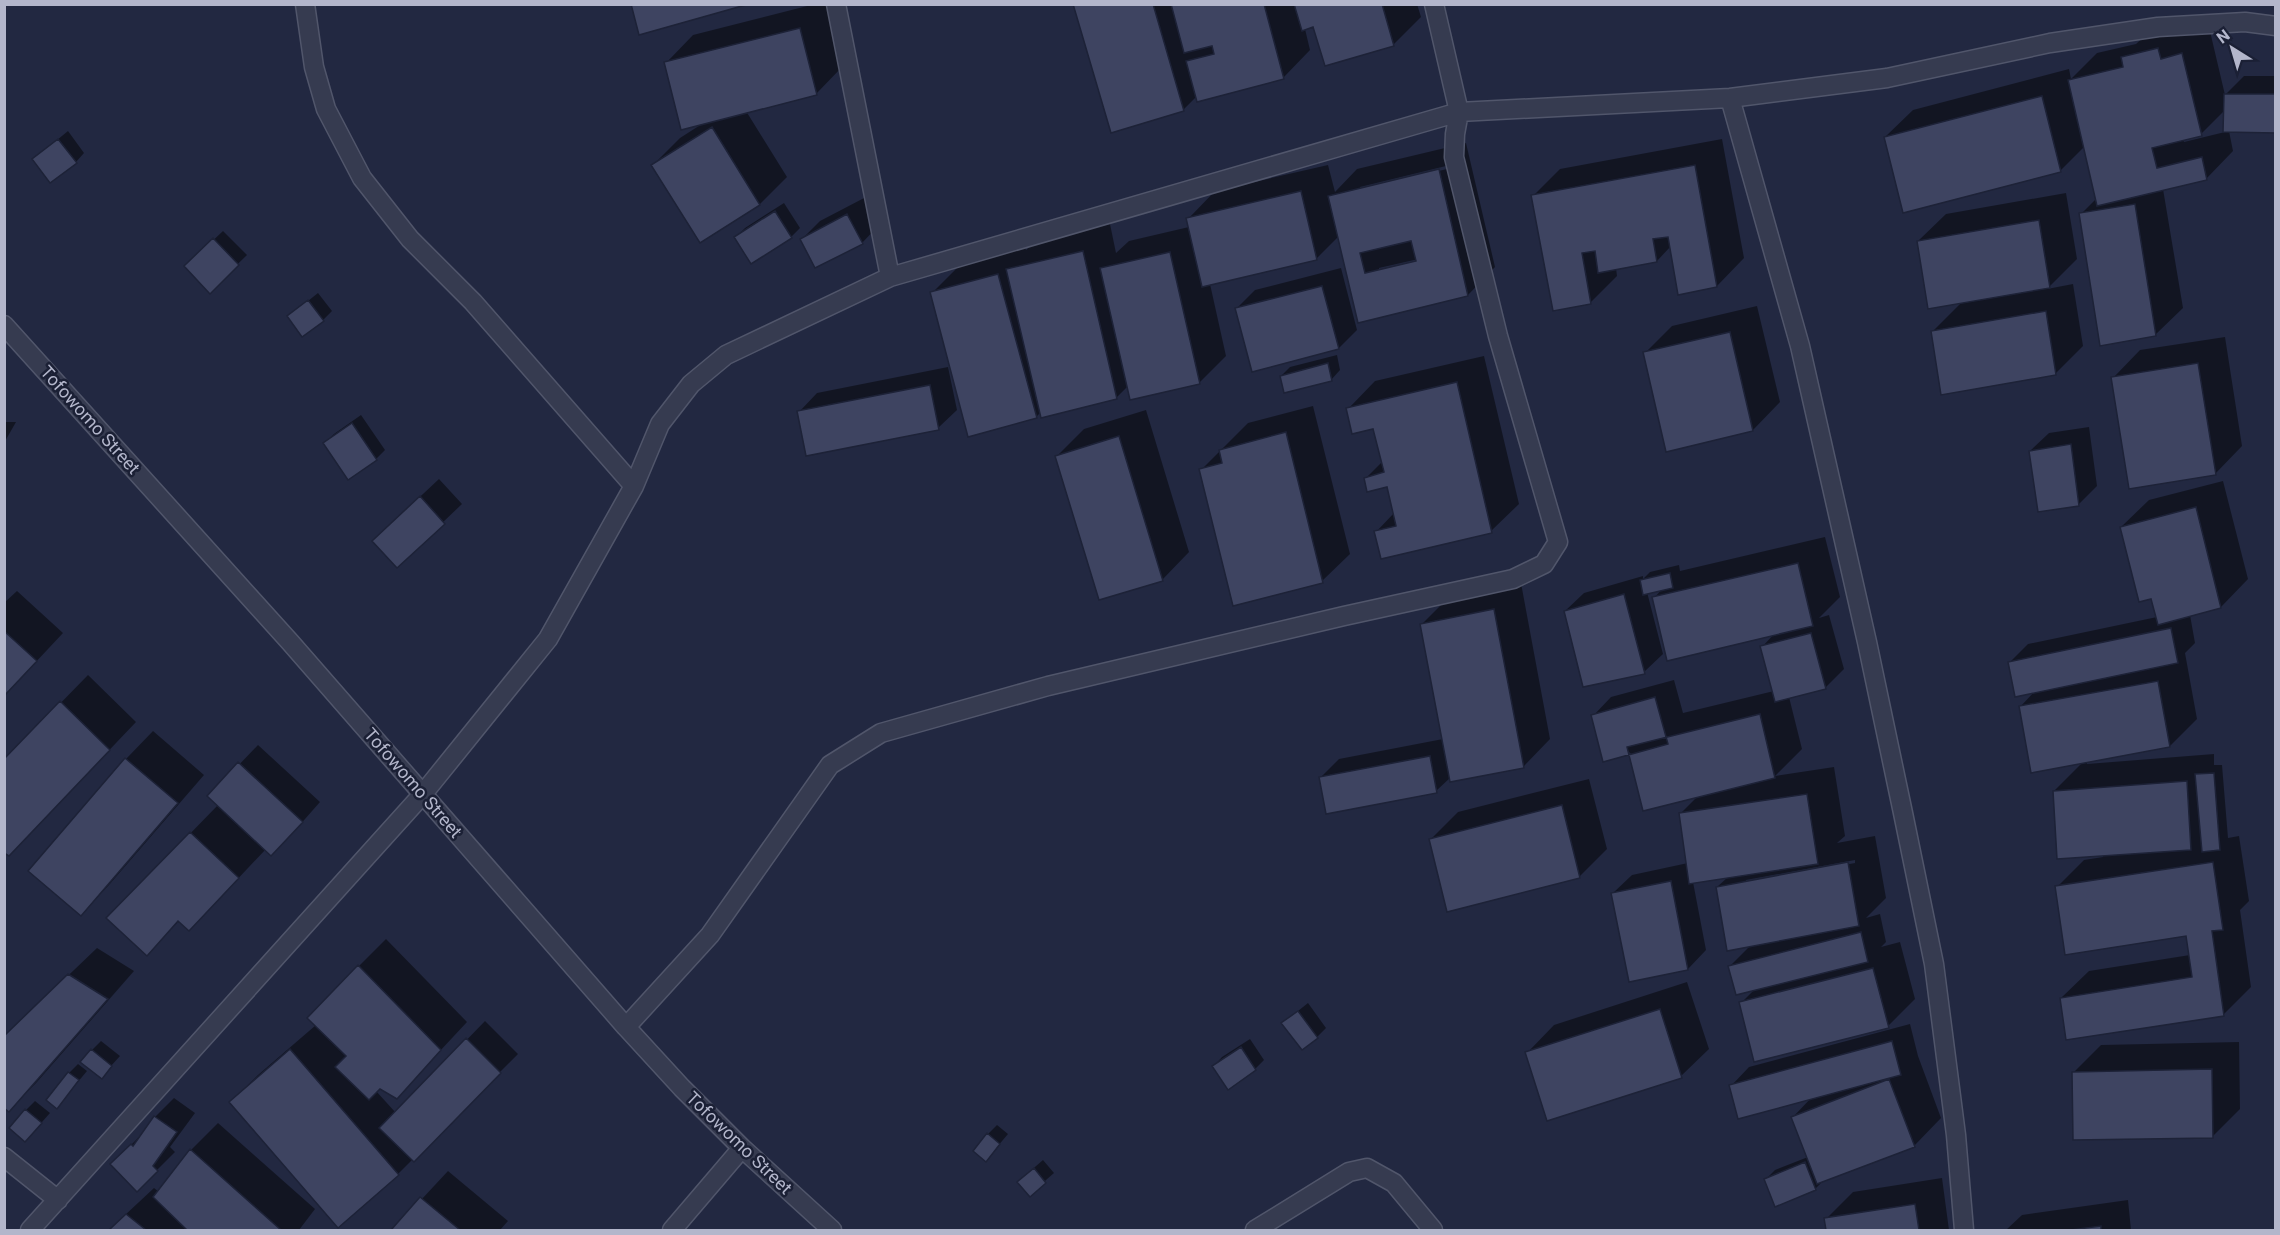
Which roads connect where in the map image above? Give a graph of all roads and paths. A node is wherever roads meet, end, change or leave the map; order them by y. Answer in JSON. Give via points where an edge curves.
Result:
{"nodes":[{"id":1,"x":305,"y":4,"type":"edge"},
{"id":2,"x":836,"y":4,"type":"edge"},
{"id":3,"x":1434,"y":4,"type":"edge"},
{"id":4,"x":2276,"y":26,"type":"edge"},
{"id":5,"x":1730,"y":98,"type":"junction"},
{"id":6,"x":1459,"y":112,"type":"junction"},
{"id":7,"x":890,"y":278,"type":"junction"},
{"id":8,"x":4,"y":325,"type":"edge"},
{"id":9,"x":634,"y":486,"type":"junction"},
{"id":10,"x":422,"y":795,"type":"junction"},
{"id":11,"x":626,"y":1027,"type":"junction"},
{"id":12,"x":742,"y":1148,"type":"junction"},
{"id":13,"x":4,"y":1157,"type":"edge"},
{"id":14,"x":58,"y":1200,"type":"junction"},
{"id":15,"x":30,"y":1230,"type":"edge"},
{"id":16,"x":672,"y":1230,"type":"edge"},
{"id":17,"x":832,"y":1230,"type":"edge"},
{"id":18,"x":1255,"y":1230,"type":"edge"},
{"id":19,"x":1433,"y":1230,"type":"edge"},
{"id":20,"x":1964,"y":1230,"type":"edge"}],
"edges":[{"from":1,"to":9,"type":"street","via":[[314,67],[326,109],[362,178],[410,239],[473,302]]},
{"from":2,"to":7,"type":"street"},
{"from":3,"to":6,"type":"street"},
{"from":4,"to":5,"type":"street","via":[[2245,22],[2158,27],[2050,43],[1887,78]]},
{"from":5,"to":6,"type":"street"},
{"from":5,"to":20,"type":"street","via":[[1800,346],[1908,836],[1934,964]]},
{"from":6,"to":7,"type":"street"},
{"from":6,"to":11,"type":"street","via":[[1454,157],[1498,336],[1558,542],[1544,564],[1513,579],[1048,686],[881,733],[830,765],[710,934]]},
{"from":7,"to":9,"type":"street","via":[[717,362],[691,384],[660,424]]},
{"from":8,"to":10,"type":"street","name":"Tofowomo Street","via":[[290,642]]},
{"from":9,"to":10,"type":"street","via":[[548,639]]},
{"from":10,"to":11,"type":"street","name":"Tofowomo Street"},
{"from":10,"to":14,"type":"street"},
{"from":11,"to":12,"type":"street","name":"Tofowomo Street"},
{"from":12,"to":16,"type":"street"},
{"from":12,"to":17,"type":"street","name":"Tofowomo Street"},
{"from":13,"to":14,"type":"street"},
{"from":14,"to":15,"type":"street"},
{"from":18,"to":19,"type":"street","via":[[1349,1172],[1367,1168],[1394,1183]]}]}
